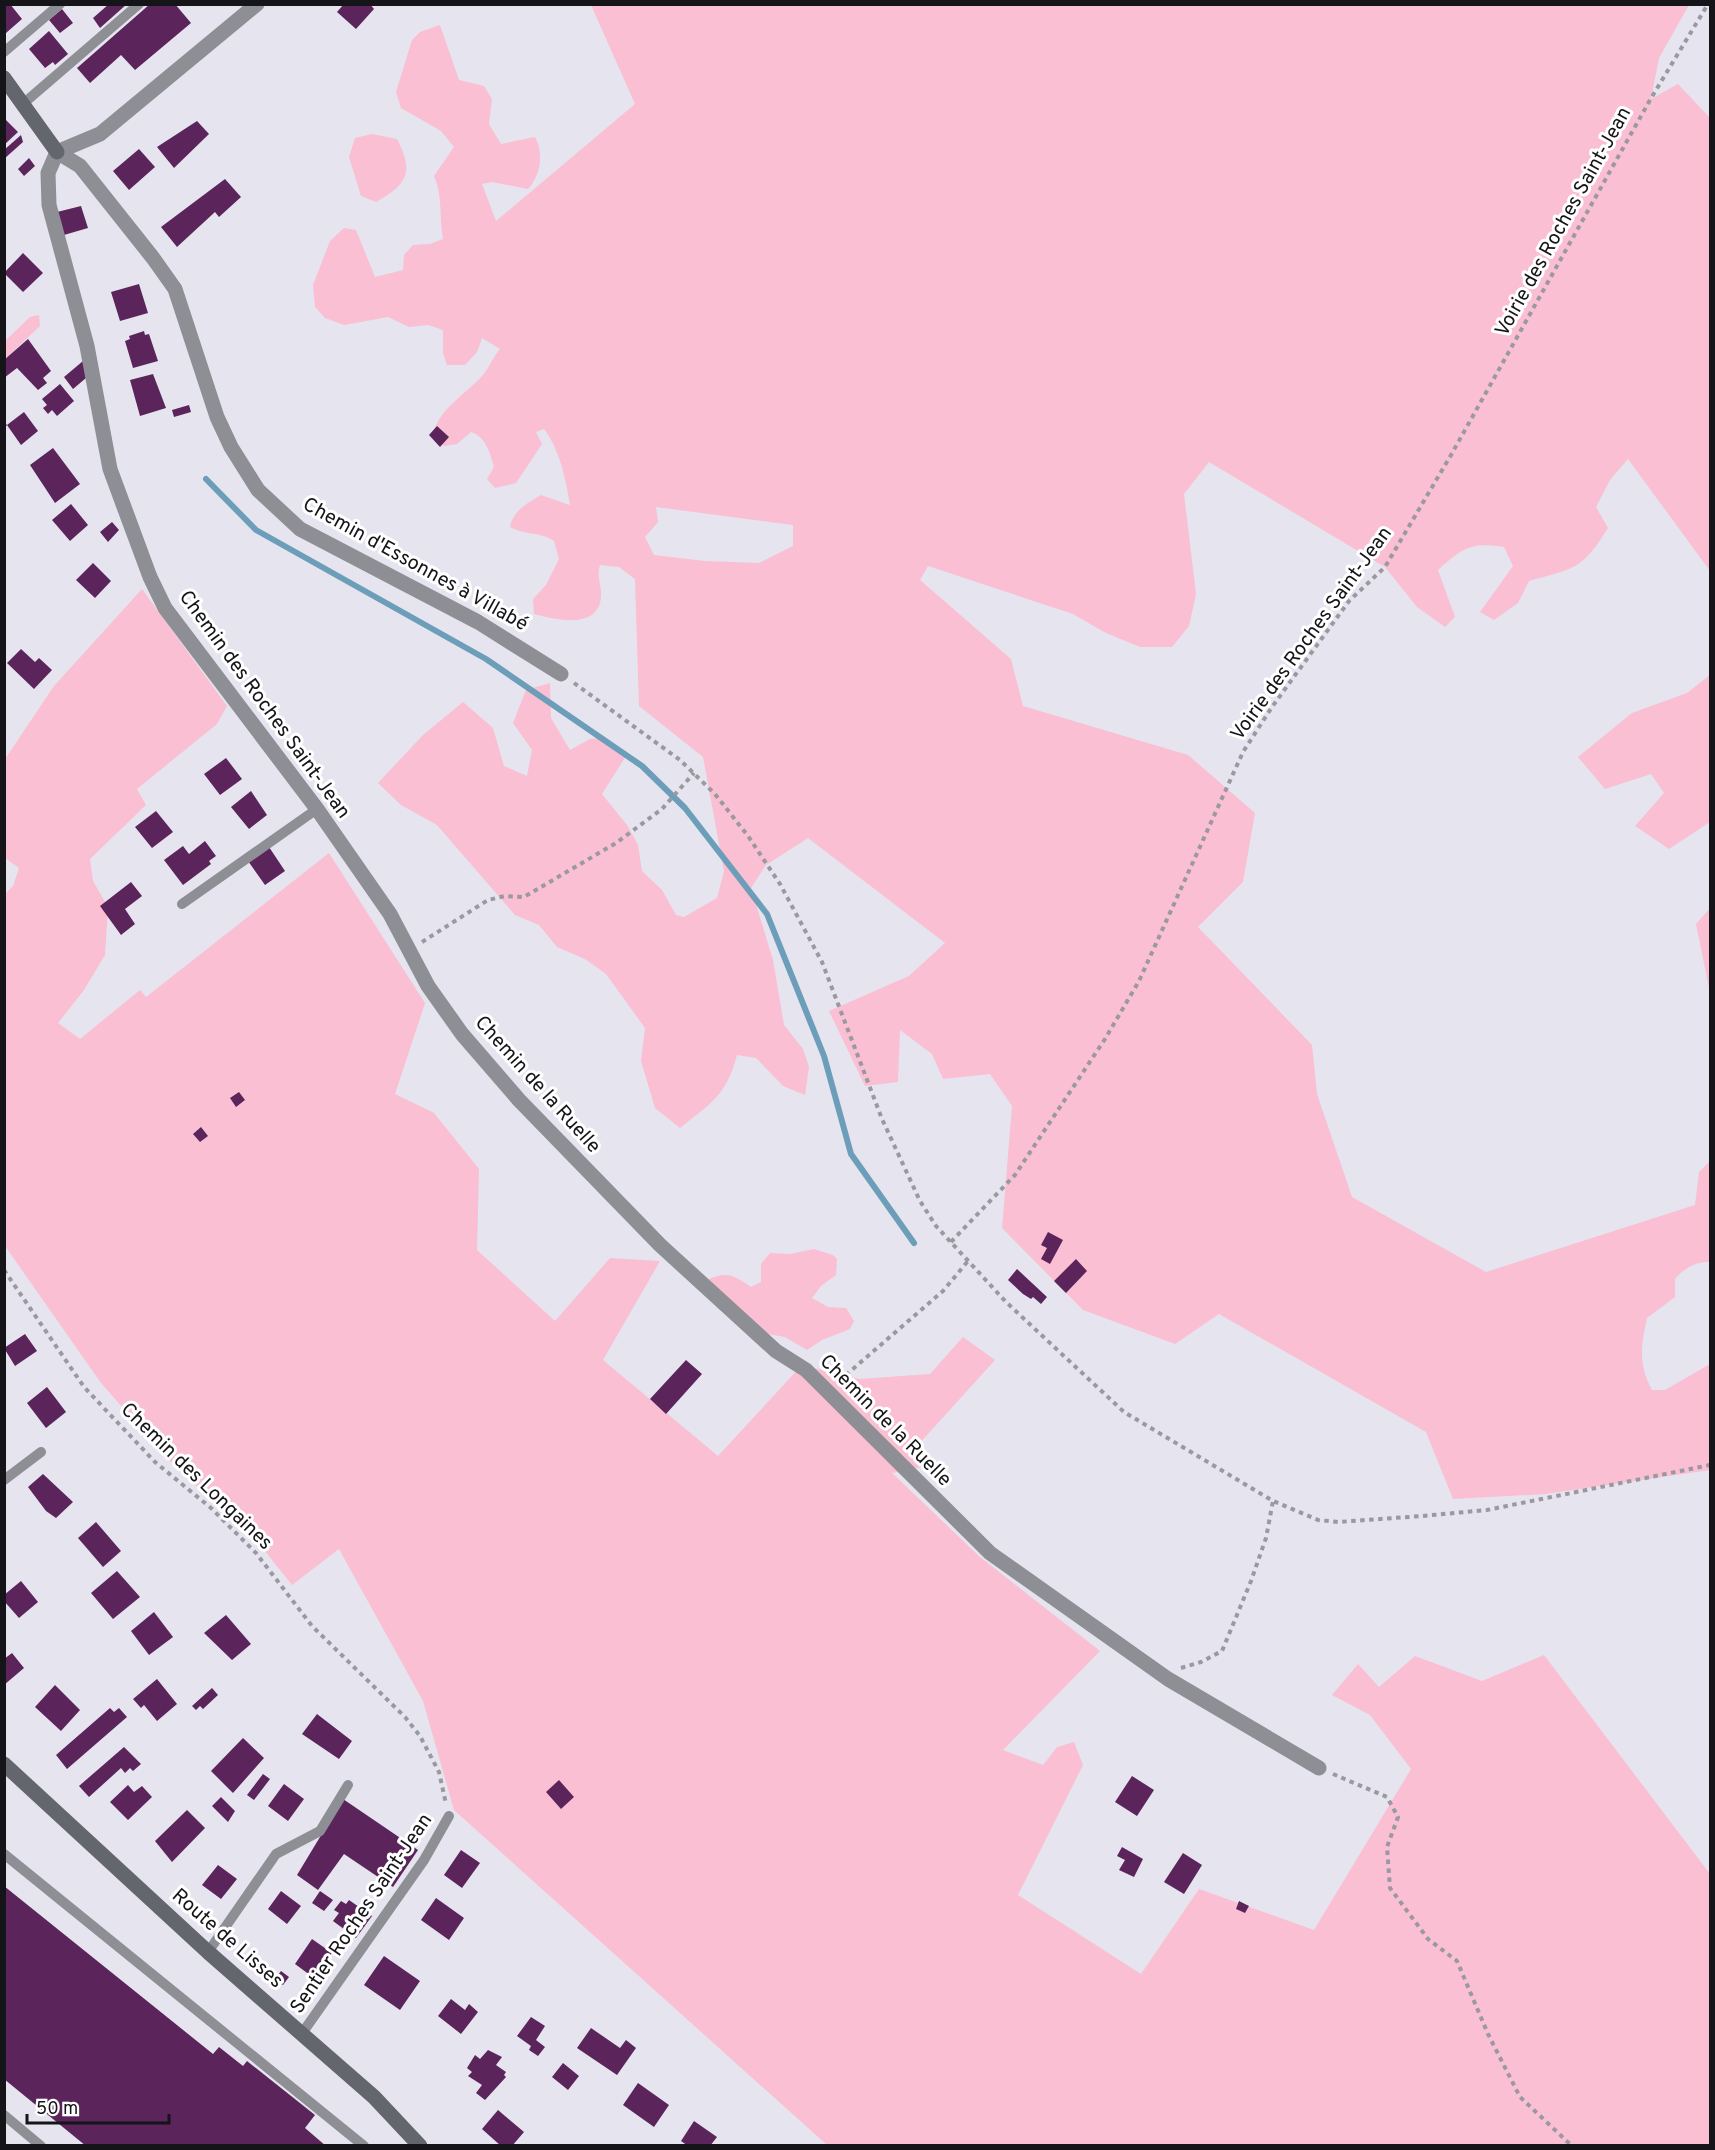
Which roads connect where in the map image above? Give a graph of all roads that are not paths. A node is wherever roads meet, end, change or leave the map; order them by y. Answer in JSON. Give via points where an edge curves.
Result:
{"nodes":[{"id":1,"x":60,"y":4,"type":"edge"},
{"id":2,"x":139,"y":4,"type":"edge"},
{"id":3,"x":257,"y":4,"type":"edge"},
{"id":4,"x":4,"y":52,"type":"edge"},
{"id":5,"x":4,"y":78,"type":"edge"},
{"id":6,"x":24,"y":103,"type":"junction"},
{"id":7,"x":57,"y":152,"type":"junction"},
{"id":8,"x":561,"y":674,"type":"road end"},
{"id":9,"x":317,"y":809,"type":"junction"},
{"id":10,"x":182,"y":904,"type":"dead end"},
{"id":11,"x":428,"y":986,"type":"joint"},
{"id":12,"x":41,"y":1452,"type":"dead end"},
{"id":13,"x":4,"y":1480,"type":"edge"},
{"id":14,"x":4,"y":1764,"type":"edge"},
{"id":15,"x":1319,"y":1768,"type":"road end"},
{"id":16,"x":348,"y":1785,"type":"dead end"},
{"id":17,"x":449,"y":1816,"type":"road end"},
{"id":18,"x":4,"y":1854,"type":"edge"},
{"id":19,"x":208,"y":1952,"type":"junction"},
{"id":20,"x":303,"y":2032,"type":"junction"},
{"id":21,"x":4,"y":2115,"type":"edge"},
{"id":22,"x":41,"y":2145,"type":"edge"},
{"id":23,"x":364,"y":2145,"type":"edge"},
{"id":24,"x":420,"y":2145,"type":"edge"}],
"edges":[{"from":1,"to":4,"type":"lane"},
{"from":2,"to":6,"type":"lane"},
{"from":3,"to":7,"type":"street","via":[[100,134]]},
{"from":5,"to":6,"type":"street"},
{"from":6,"to":7,"type":"street"},
{"from":7,"to":8,"type":"street","name":"Chemin d'Essonnes à Villabé","via":[[80,166],[175,290],[217,417],[258,490],[300,529],[478,622]]},
{"from":7,"to":9,"type":"street","name":"Chemin des Roches Saint-Jean","via":[[48,173],[49,205],[87,346],[110,469],[146,567],[165,608]]},
{"from":9,"to":10,"type":"lane"},
{"from":9,"to":11,"type":"street","name":"Chemin des Roches Saint-Jean","via":[[390,914]]},
{"from":11,"to":15,"type":"street","name":"Chemin de la Ruelle","via":[[462,1034],[588,1173],[705,1287],[776,1351],[806,1370],[990,1553],[1168,1679]]},
{"from":12,"to":13,"type":"lane"},
{"from":14,"to":19,"type":"street","name":"Route de Lisses"},
{"from":16,"to":19,"type":"lane","via":[[320,1831],[276,1854]]},
{"from":17,"to":20,"type":"lane","name":"Sentier Roches Saint-Jean","via":[[424,1860]]},
{"from":18,"to":23,"type":"lane"},
{"from":19,"to":20,"type":"street","name":"Route de Lisses"},
{"from":20,"to":24,"type":"street","name":"Route de Lisses"},
{"from":21,"to":22,"type":"lane"}]}
